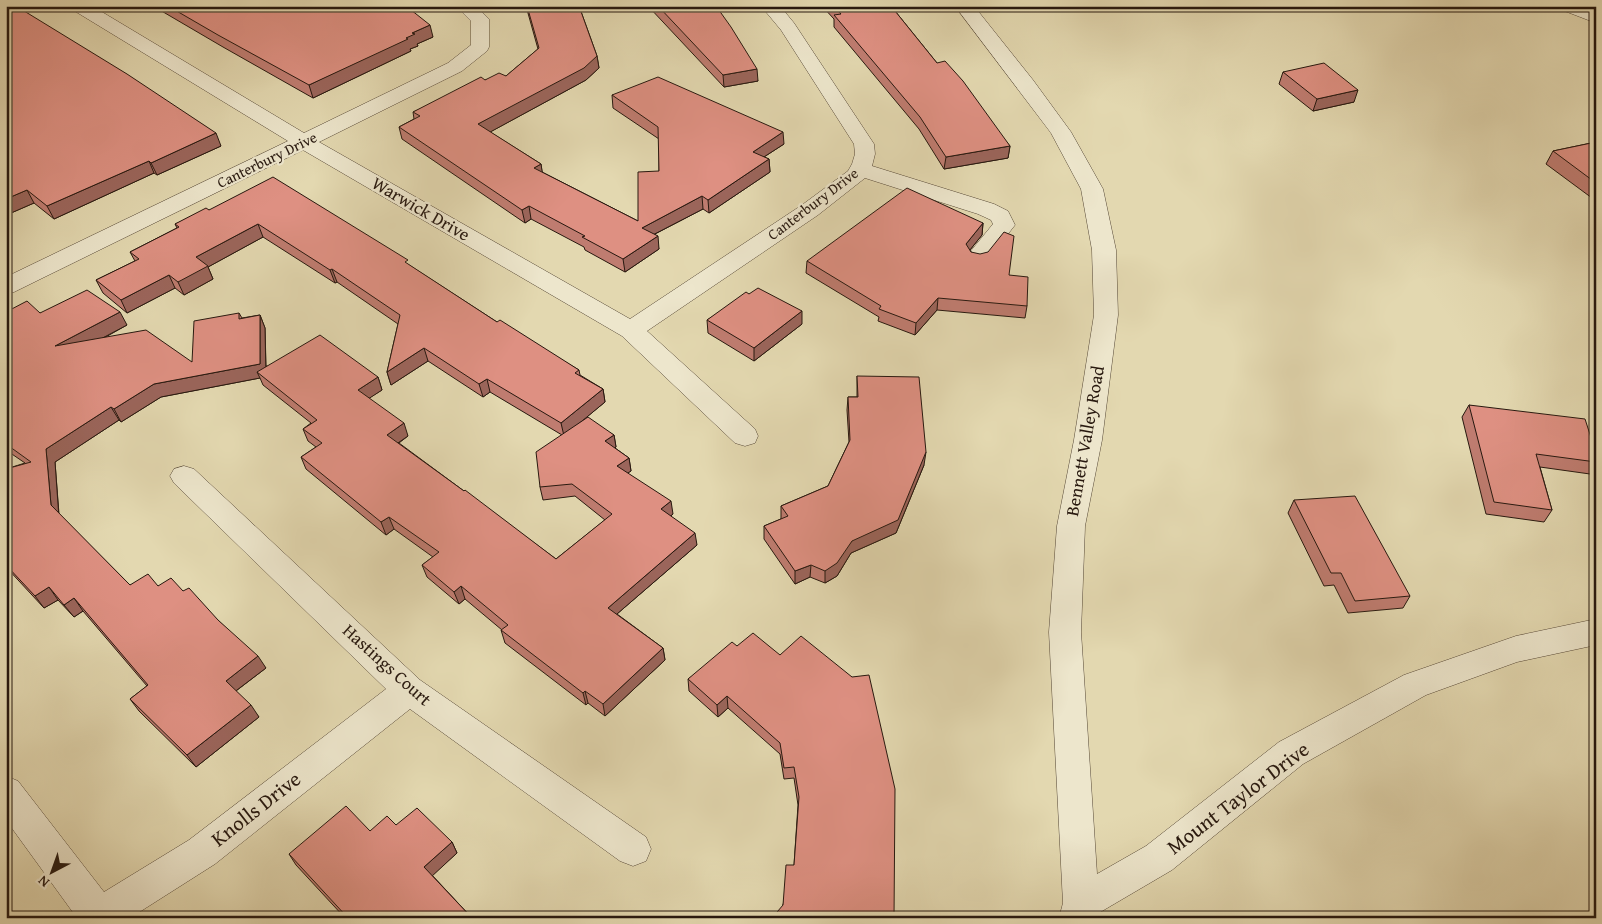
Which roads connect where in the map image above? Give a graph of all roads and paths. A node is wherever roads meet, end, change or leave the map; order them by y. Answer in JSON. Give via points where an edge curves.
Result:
{"nodes":[{"id":1,"x":79,"y":6,"type":"edge"},
{"id":2,"x":465,"y":6,"type":"edge"},
{"id":3,"x":770,"y":6,"type":"edge"},
{"id":4,"x":964,"y":6,"type":"edge"},
{"id":5,"x":1568,"y":6,"type":"edge"},
{"id":6,"x":1596,"y":18,"type":"edge"},
{"id":7,"x":304,"y":142,"type":"junction"},
{"id":8,"x":860,"y":169,"type":"junction"},
{"id":9,"x":978,"y":257,"type":"edge"},
{"id":10,"x":9,"y":283,"type":"edge"},
{"id":11,"x":631,"y":330,"type":"junction"},
{"id":12,"x":745,"y":436,"type":"dead end"},
{"id":13,"x":184,"y":476,"type":"dead end"},
{"id":14,"x":1596,"y":632,"type":"edge"},
{"id":15,"x":409,"y":690,"type":"junction"},
{"id":16,"x":6,"y":792,"type":"edge"},
{"id":17,"x":633,"y":849,"type":"dead end"},
{"id":18,"x":1080,"y":910,"type":"edge"},
{"id":19,"x":98,"y":917,"type":"edge"}],
"edges":[{"from":1,"to":7,"type":"street","name":"Warwick Drive"},
{"from":2,"to":7,"type":"street","name":"Canterbury Drive","via":[[480,19],[480,47],[455,67]]},
{"from":3,"to":8,"type":"street","name":"Canterbury Drive","via":[[788,26],[864,144]]},
{"from":4,"to":18,"type":"street","name":"Bennett Valley Road","via":[[1061,132],[1092,189],[1104,250],[1106,315],[1088,440],[1071,526],[1065,632]]},
{"from":5,"to":6,"type":"street"},
{"from":7,"to":10,"type":"street","name":"Canterbury Drive"},
{"from":7,"to":11,"type":"street","name":"Warwick Drive"},
{"from":8,"to":9,"type":"street","via":[[1000,216],[1004,225]]},
{"from":8,"to":11,"type":"street","name":"Canterbury Drive","via":[[810,210]]},
{"from":11,"to":12,"type":"street","name":"Warwick Drive"},
{"from":13,"to":15,"type":"street","name":"Hastings Court"},
{"from":14,"to":18,"type":"street","name":"Mount Taylor Drive","via":[[1516,649],[1415,685],[1291,753],[1159,858]]},
{"from":15,"to":17,"type":"street","name":"Hastings Court"},
{"from":15,"to":19,"type":"street","name":"Knolls Drive","via":[[202,852]]},
{"from":16,"to":19,"type":"street"}]}
